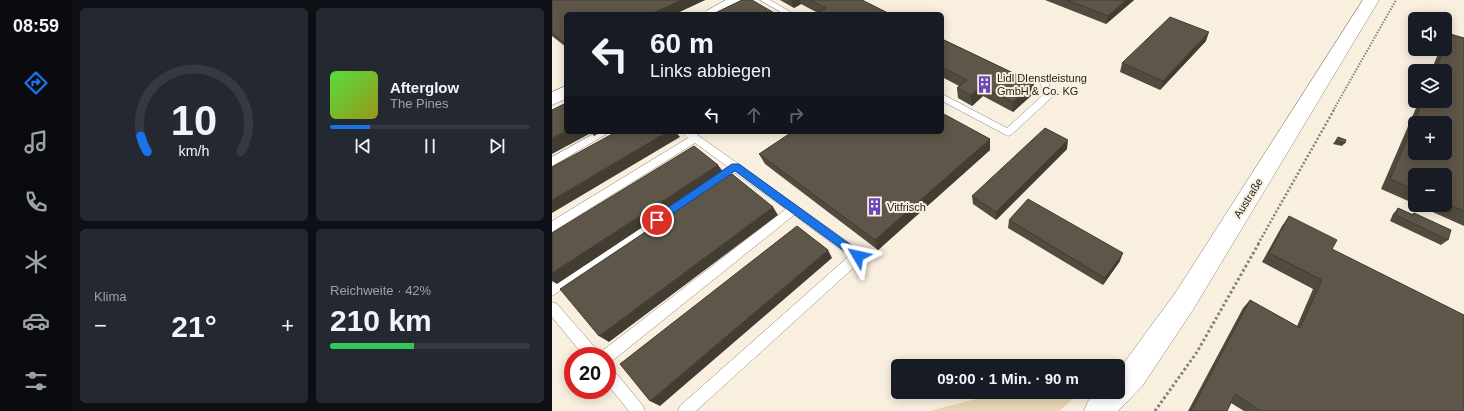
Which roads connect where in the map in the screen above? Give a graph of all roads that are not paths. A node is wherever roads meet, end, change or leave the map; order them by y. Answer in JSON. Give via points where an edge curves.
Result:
{"nodes":[{"id":1,"x":737,"y":0,"type":"edge"},
{"id":2,"x":764,"y":0,"type":"edge"},
{"id":3,"x":1371,"y":0,"type":"edge"},
{"id":4,"x":715,"y":12,"type":"edge"},
{"id":5,"x":786,"y":12,"type":"edge"},
{"id":6,"x":1045,"y":84,"type":"dead end"},
{"id":7,"x":564,"y":93,"type":"edge"},
{"id":8,"x":944,"y":98,"type":"edge"},
{"id":9,"x":552,"y":100,"type":"edge"},
{"id":10,"x":601,"y":134,"type":"edge"},
{"id":11,"x":692,"y":135,"type":"edge"},
{"id":12,"x":552,"y":162,"type":"edge"},
{"id":13,"x":736,"y":167,"type":"junction"},
{"id":14,"x":794,"y":209,"type":"junction"},
{"id":15,"x":552,"y":227,"type":"edge"},
{"id":16,"x":552,"y":290,"type":"edge"},
{"id":17,"x":552,"y":308,"type":"edge"},
{"id":18,"x":585,"y":347,"type":"edge"},
{"id":19,"x":616,"y":349,"type":"edge"},
{"id":20,"x":616,"y":384,"type":"edge"},
{"id":21,"x":1125,"y":384,"type":"edge"},
{"id":22,"x":1110,"y":399,"type":"edge"},
{"id":23,"x":638,"y":411,"type":"edge"},
{"id":24,"x":685,"y":411,"type":"edge"},
{"id":25,"x":1098,"y":411,"type":"edge"}],
"edges":[{"from":1,"to":4,"type":"main road"},
{"from":2,"to":5,"type":"lane"},
{"from":3,"to":21,"type":"main road","name":"Austraße","via":[[1184,300]]},
{"from":6,"to":8,"type":"lane","via":[[1048,96],[1008,133]]},
{"from":7,"to":9,"type":"main road"},
{"from":10,"to":12,"type":"lane"},
{"from":11,"to":13,"type":"lane"},
{"from":11,"to":15,"type":"lane"},
{"from":13,"to":14,"type":"lane"},
{"from":13,"to":16,"type":"lane"},
{"from":14,"to":19,"type":"lane"},
{"from":14,"to":24,"type":"lane","via":[[858,256]]},
{"from":17,"to":18,"type":"lane"},
{"from":20,"to":23,"type":"lane"},
{"from":22,"to":25,"type":"main road","name":"Austraße"}]}
